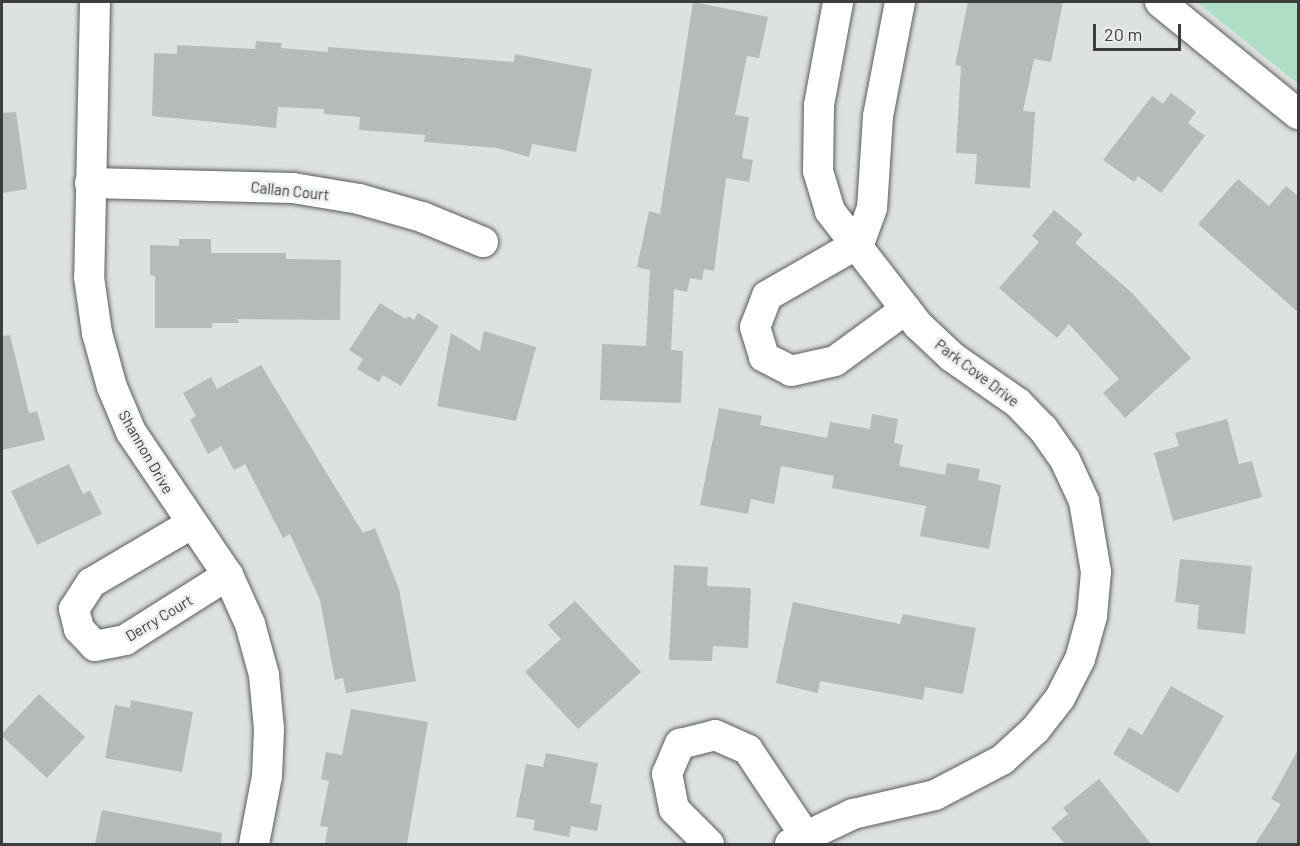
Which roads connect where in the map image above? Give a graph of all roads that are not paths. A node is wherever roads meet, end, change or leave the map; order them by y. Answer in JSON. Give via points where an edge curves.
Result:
{"nodes":[{"id":1,"x":95,"y":2,"type":"edge"},
{"id":2,"x":838,"y":2,"type":"edge"},
{"id":3,"x":900,"y":2,"type":"edge"},
{"id":4,"x":1160,"y":2,"type":"edge"},
{"id":5,"x":1299,"y":114,"type":"edge"},
{"id":6,"x":90,"y":183,"type":"junction"},
{"id":7,"x":483,"y":242,"type":"dead end"},
{"id":8,"x":859,"y":243,"type":"junction"},
{"id":9,"x":906,"y":309,"type":"junction"},
{"id":10,"x":191,"y":524,"type":"junction"},
{"id":11,"x":228,"y":575,"type":"junction"},
{"id":12,"x":798,"y":841,"type":"edge"},
{"id":13,"x":254,"y":844,"type":"edge"},
{"id":14,"x":709,"y":844,"type":"edge"}],
"edges":[{"from":1,"to":6,"type":"street","name":"Shannon Drive"},
{"from":2,"to":8,"type":"street","name":"Park Cove Drive","via":[[819,105],[818,171],[830,211]]},
{"from":3,"to":8,"type":"street","via":[[878,116],[872,208]]},
{"from":4,"to":5,"type":"street"},
{"from":6,"to":7,"type":"street","name":"Callan Court","via":[[293,188],[359,199],[422,217]]},
{"from":6,"to":10,"type":"street","name":"Shannon Drive","via":[[89,277],[97,333],[112,387],[156,475]]},
{"from":8,"to":9,"type":"street","name":"Park Cove Drive"},
{"from":8,"to":9,"type":"street","via":[[767,296],[755,327],[764,357],[791,371],[835,361]]},
{"from":9,"to":12,"type":"street","name":"Park Cove Drive","via":[[952,357],[1018,403],[1065,460],[1092,536],[1096,572],[1092,616],[1080,659],[1060,698],[1035,730],[1002,760],[935,795],[853,814]]},
{"from":10,"to":11,"type":"street","name":"Shannon Drive"},
{"from":10,"to":11,"type":"street","name":"Derry Court","via":[[91,583],[74,609],[79,629],[95,646],[125,640]]},
{"from":11,"to":13,"type":"street","name":"Shannon Drive","via":[[261,665],[269,729],[267,776]]},
{"from":12,"to":14,"type":"street","name":"Park Cove Drive","via":[[748,750],[715,735],[680,744],[667,774],[674,809]]}]}
